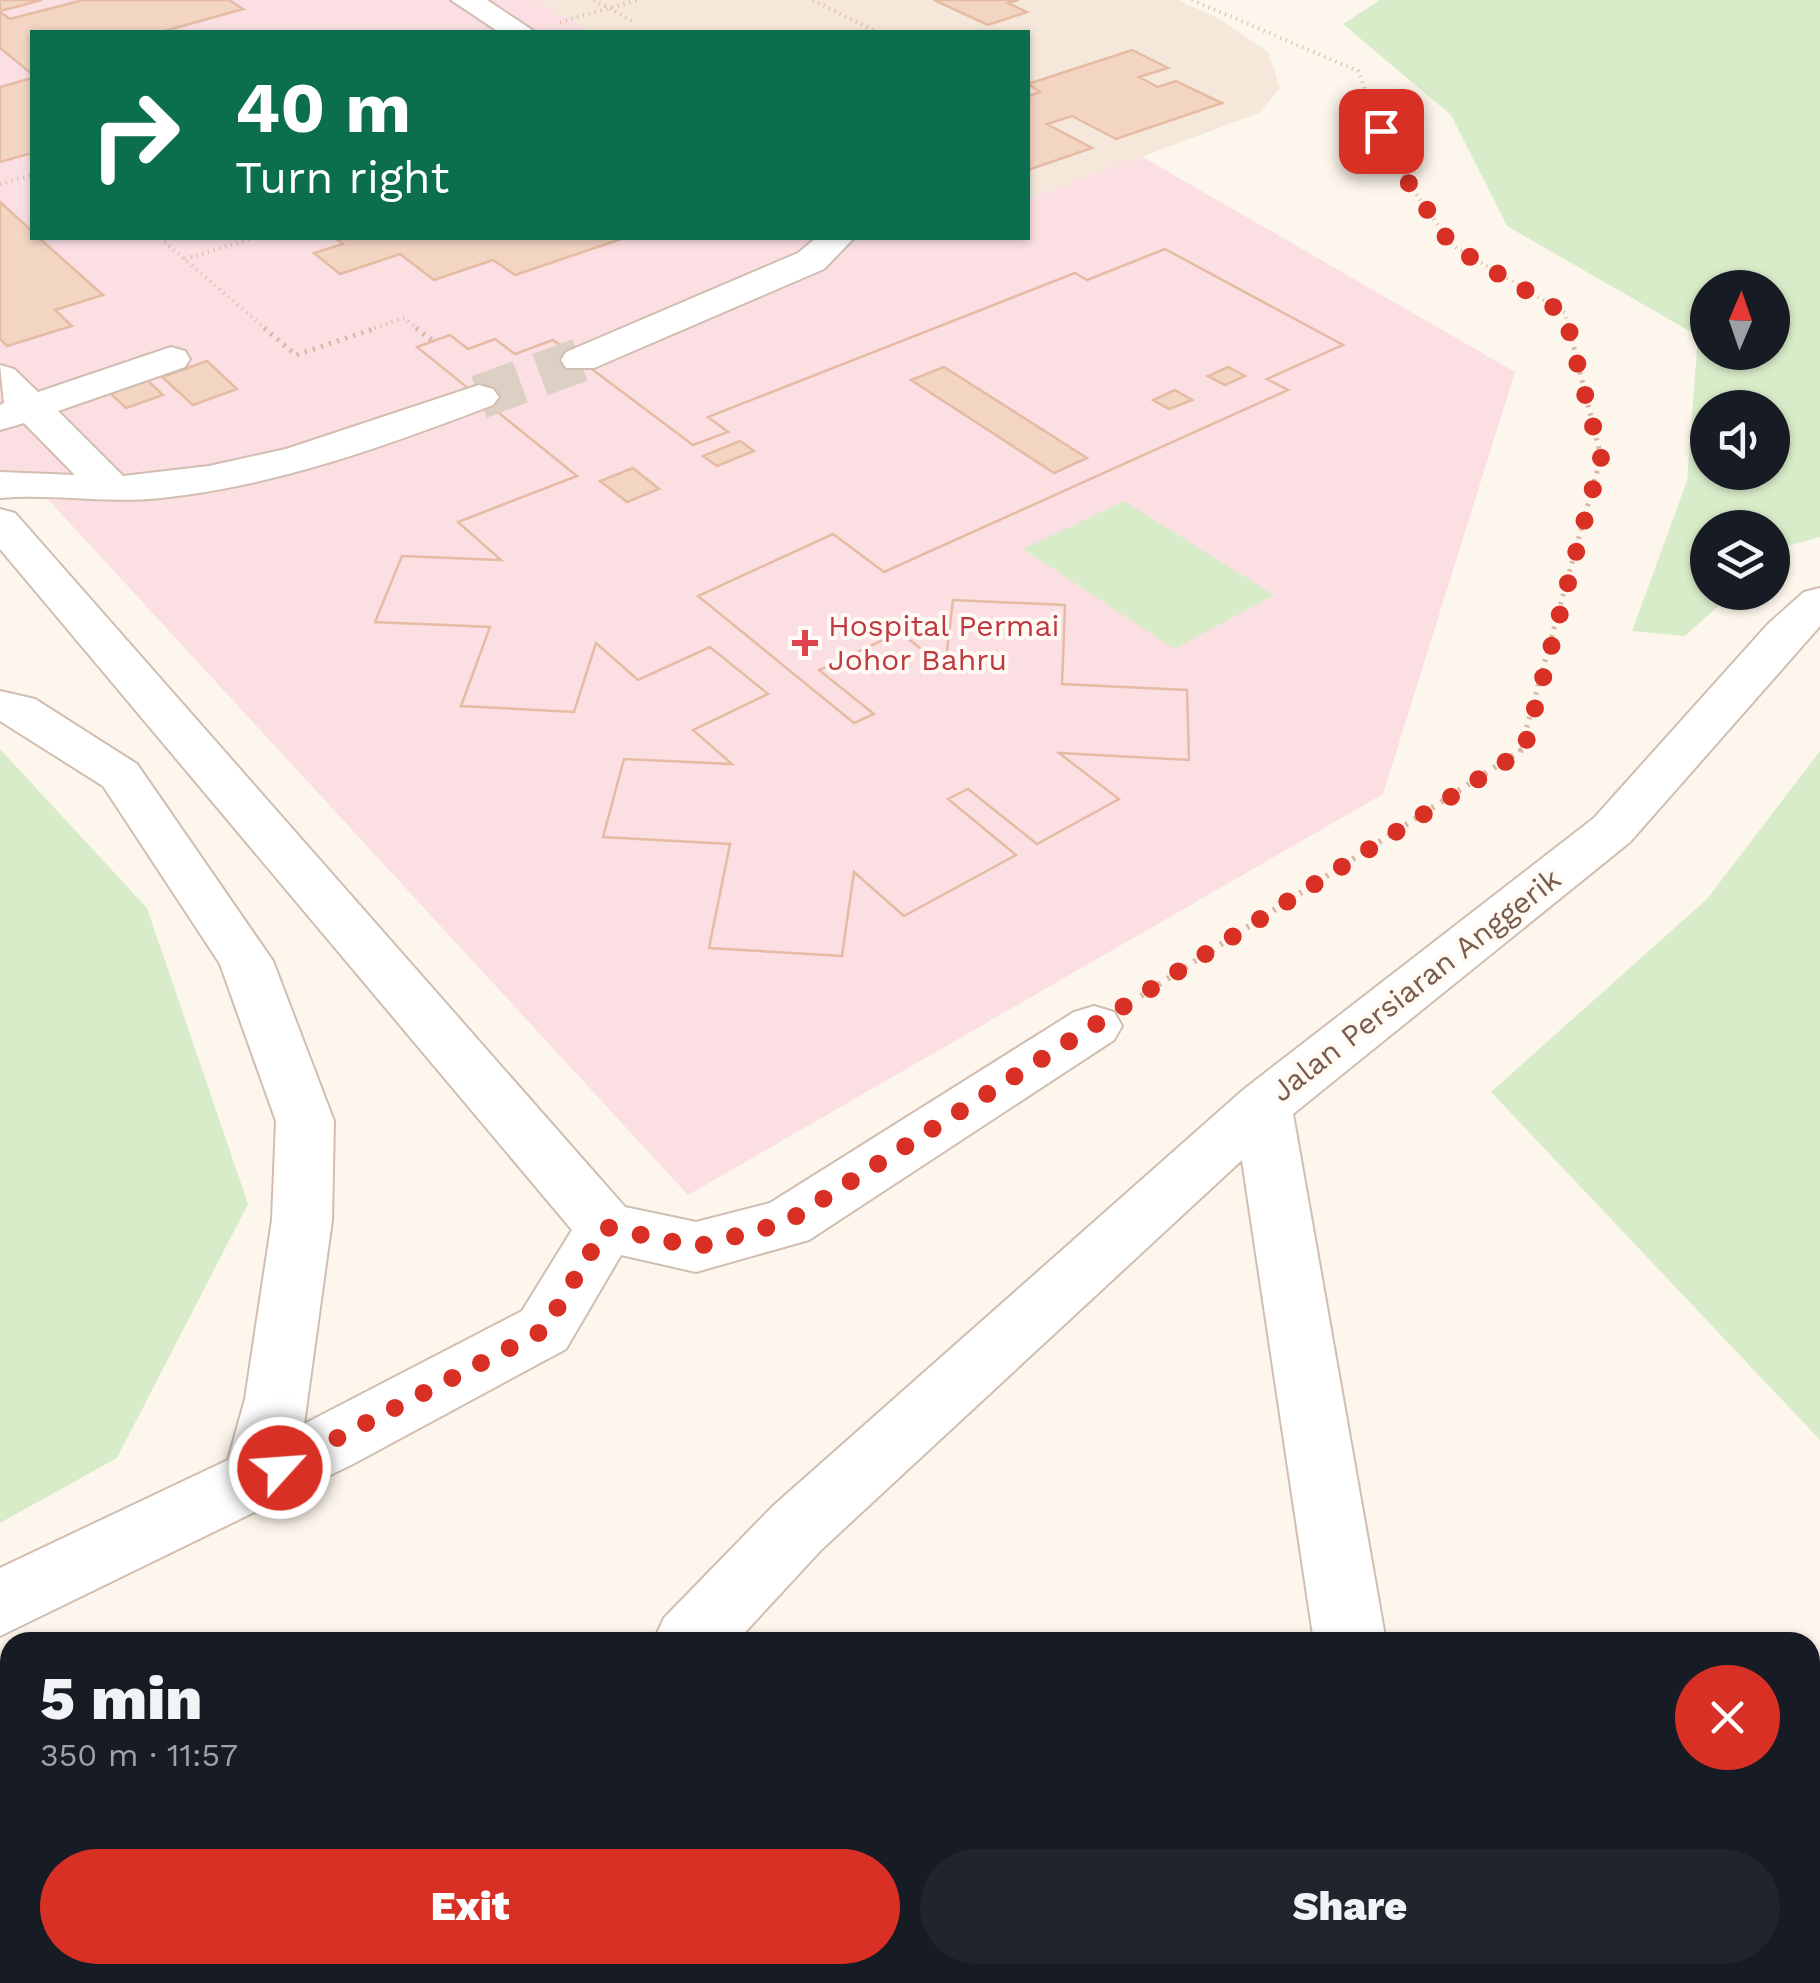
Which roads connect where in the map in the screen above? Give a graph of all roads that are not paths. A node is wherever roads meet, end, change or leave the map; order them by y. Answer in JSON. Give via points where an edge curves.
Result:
{"nodes":[{"id":1,"x":466,"y":0,"type":"edge"},
{"id":2,"x":551,"y":15,"type":"road end"},
{"id":3,"x":512,"y":28,"type":"edge"},
{"id":4,"x":834,"y":240,"type":"edge"},
{"id":5,"x":172,"y":359,"type":"dead end"},
{"id":6,"x":580,"y":360,"type":"tunnel mouth"},
{"id":7,"x":0,"y":377,"type":"edge"},
{"id":8,"x":479,"y":397,"type":"tunnel mouth"},
{"id":9,"x":16,"y":413,"type":"edge"},
{"id":10,"x":0,"y":485,"type":"edge"},
{"id":11,"x":113,"y":489,"type":"junction"},
{"id":12,"x":0,"y":522,"type":"edge"},
{"id":13,"x":1820,"y":602,"type":"edge"},
{"id":14,"x":0,"y":706,"type":"edge"},
{"id":15,"x":1094,"y":1026,"type":"road end"},
{"id":16,"x":1263,"y":1106,"type":"junction"},
{"id":17,"x":606,"y":1227,"type":"junction"},
{"id":18,"x":256,"y":1480,"type":"junction"},
{"id":19,"x":0,"y":1603,"type":"edge"},
{"id":20,"x":714,"y":1632,"type":"edge"},
{"id":21,"x":1348,"y":1632,"type":"edge"}],
"edges":[{"from":1,"to":3,"type":"street"},
{"from":2,"to":3,"type":"street"},
{"from":4,"to":6,"type":"street","via":[[811,261]]},
{"from":5,"to":9,"type":"street"},
{"from":7,"to":9,"type":"street"},
{"from":8,"to":11,"type":"street","via":[[334,452],[210,478]]},
{"from":9,"to":11,"type":"street"},
{"from":10,"to":11,"type":"street","via":[[34,481]]},
{"from":12,"to":17,"type":"street"},
{"from":13,"to":16,"type":"street","name":"Jalan Persiaran Anggerik","via":[[1784,634],[1612,830]]},
{"from":14,"to":18,"type":"street","via":[[18,710],[120,776],[246,961],[305,1121],[302,1220],[280,1381]]},
{"from":15,"to":17,"type":"street","via":[[787,1222],[696,1247]]},
{"from":16,"to":20,"type":"street","via":[[797,1528]]},
{"from":16,"to":21,"type":"street","name":"Jalan Persiaran Anggerik"},
{"from":17,"to":18,"type":"street","via":[[544,1330]]},
{"from":18,"to":19,"type":"street"}]}
